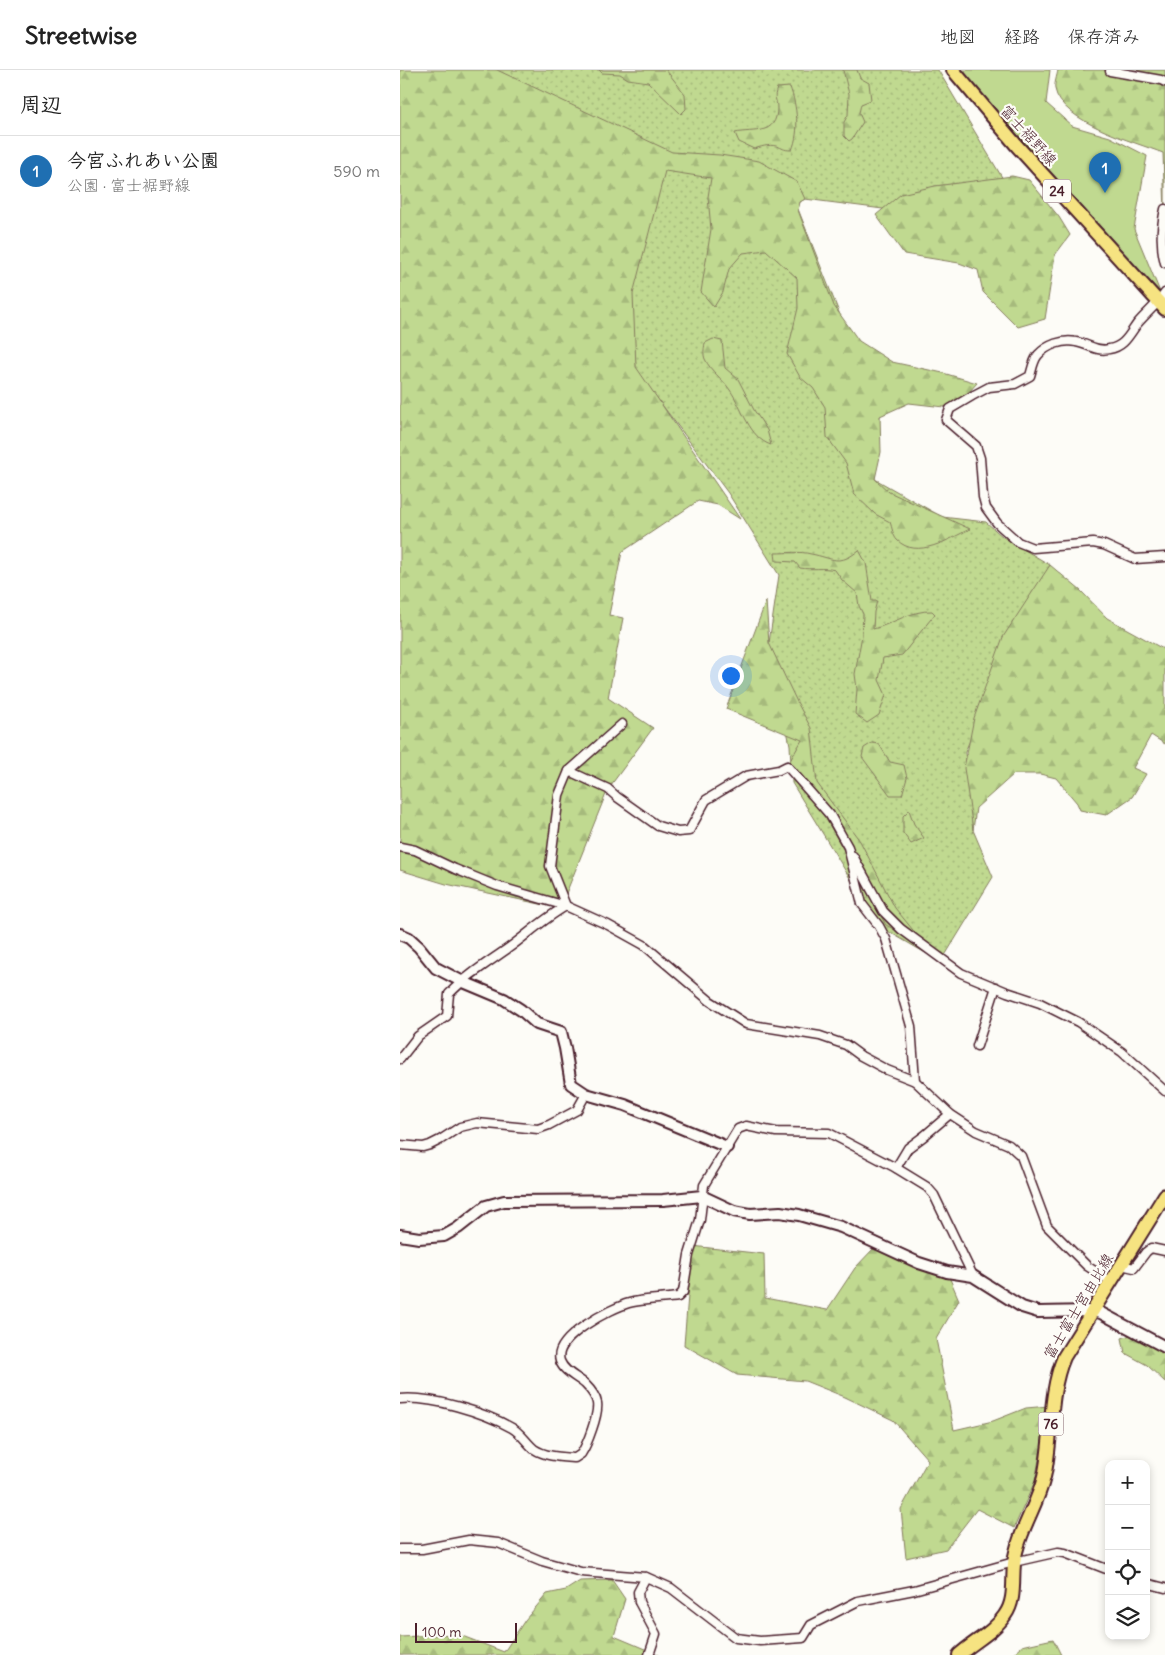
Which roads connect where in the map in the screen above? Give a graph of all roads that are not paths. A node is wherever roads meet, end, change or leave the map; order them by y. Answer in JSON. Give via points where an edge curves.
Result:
{"nodes":[{"id":1,"x":953,"y":70,"type":"edge"},
{"id":2,"x":1110,"y":70,"type":"edge"},
{"id":3,"x":1165,"y":82,"type":"edge"},
{"id":4,"x":1165,"y":208,"type":"edge"},
{"id":5,"x":1165,"y":263,"type":"edge"},
{"id":6,"x":1163,"y":301,"type":"edge"},
{"id":7,"x":1165,"y":557,"type":"edge"},
{"id":8,"x":622,"y":724,"type":"dead end"},
{"id":9,"x":569,"y":771,"type":"junction"},
{"id":10,"x":400,"y":847,"type":"edge"},
{"id":11,"x":848,"y":847,"type":"junction"},
{"id":12,"x":566,"y":906,"type":"junction"},
{"id":13,"x":400,"y":934,"type":"edge"},
{"id":14,"x":461,"y":981,"type":"junction"},
{"id":15,"x":996,"y":987,"type":"junction"},
{"id":16,"x":977,"y":1046,"type":"dead end"},
{"id":17,"x":400,"y":1059,"type":"edge"},
{"id":18,"x":915,"y":1081,"type":"junction"},
{"id":19,"x":1165,"y":1091,"type":"edge"},
{"id":20,"x":586,"y":1094,"type":"junction"},
{"id":21,"x":950,"y":1114,"type":"junction"},
{"id":22,"x":400,"y":1145,"type":"edge"},
{"id":23,"x":726,"y":1147,"type":"junction"},
{"id":24,"x":896,"y":1168,"type":"junction"},
{"id":25,"x":1165,"y":1195,"type":"edge"},
{"id":26,"x":702,"y":1196,"type":"junction"},
{"id":27,"x":400,"y":1235,"type":"edge"},
{"id":28,"x":1165,"y":1251,"type":"edge"},
{"id":29,"x":1121,"y":1265,"type":"junction"},
{"id":30,"x":973,"y":1276,"type":"junction"},
{"id":31,"x":1110,"y":1282,"type":"junction"},
{"id":32,"x":1092,"y":1311,"type":"junction"},
{"id":33,"x":1165,"y":1346,"type":"edge"},
{"id":34,"x":400,"y":1399,"type":"edge"},
{"id":35,"x":400,"y":1549,"type":"edge"},
{"id":36,"x":1014,"y":1562,"type":"junction"},
{"id":37,"x":1105,"y":1568,"type":"edge"},
{"id":38,"x":646,"y":1577,"type":"junction"},
{"id":39,"x":1150,"y":1584,"type":"edge"},
{"id":40,"x":1165,"y":1588,"type":"edge"},
{"id":41,"x":649,"y":1655,"type":"edge"},
{"id":42,"x":959,"y":1655,"type":"edge"}],
"edges":[{"from":1,"to":6,"type":"main road","name":"富士裾野線","number":"24","via":[[1017,146]]},
{"from":2,"to":3,"type":"street"},
{"from":4,"to":5,"type":"street","via":[[1162,250]]},
{"from":6,"to":7,"type":"street","via":[[1137,324],[1120,345],[1094,349],[1077,342],[1056,343],[1038,354],[1030,376],[1015,384],[989,387],[950,409],[946,420],[976,446],[986,508],[1018,542],[1033,548],[1092,543],[1135,559]]},
{"from":8,"to":9,"type":"street"},
{"from":9,"to":11,"type":"street","via":[[608,789],[658,826],[678,832],[689,830],[706,800],[746,776],[787,766],[830,815]]},
{"from":9,"to":12,"type":"street","via":[[559,795],[550,866]]},
{"from":10,"to":12,"type":"street","via":[[415,850],[497,886]]},
{"from":11,"to":15,"type":"street","via":[[883,911],[901,929],[961,973]]},
{"from":11,"to":18,"type":"street","via":[[862,904],[886,939],[911,1026]]},
{"from":12,"to":14,"type":"street"},
{"from":12,"to":18,"type":"street","via":[[644,945],[710,1001],[746,1024],[820,1036],[846,1045],[887,1070]]},
{"from":13,"to":14,"type":"street","via":[[419,947],[436,968]]},
{"from":14,"to":17,"type":"street","via":[[449,994],[447,1016],[418,1036]]},
{"from":14,"to":20,"type":"street","via":[[504,1000],[538,1024],[561,1032],[571,1084]]},
{"from":15,"to":16,"type":"street"},
{"from":15,"to":19,"type":"street","via":[[1078,1022],[1122,1052]]},
{"from":18,"to":21,"type":"street"},
{"from":20,"to":22,"type":"street","via":[[577,1110],[538,1129],[477,1123],[460,1126],[423,1147]]},
{"from":20,"to":23,"type":"street","via":[[625,1105]]},
{"from":21,"to":24,"type":"street","via":[[908,1148]]},
{"from":21,"to":31,"type":"street","via":[[976,1131],[1009,1145],[1022,1156],[1047,1226],[1087,1266]]},
{"from":23,"to":24,"type":"street","via":[[738,1128],[746,1126],[776,1132],[829,1133]]},
{"from":23,"to":26,"type":"street","via":[[704,1186]]},
{"from":24,"to":30,"type":"street","via":[[934,1195]]},
{"from":25,"to":29,"type":"main road","name":"富士富士宮由比線","number":"76"},
{"from":26,"to":27,"type":"street","via":[[663,1200],[504,1201],[486,1206],[444,1236],[419,1238]]},
{"from":26,"to":30,"type":"street","via":[[734,1211],[790,1213],[841,1226],[919,1263]]},
{"from":26,"to":34,"type":"street","via":[[700,1220],[689,1255],[683,1292],[678,1297],[629,1303],[582,1326],[560,1354],[566,1369],[586,1385],[598,1404],[584,1448],[576,1458],[548,1455],[535,1449],[513,1429],[472,1411],[422,1398]]},
{"from":28,"to":29,"type":"street","via":[[1151,1248],[1134,1268]]},
{"from":29,"to":31,"type":"main road","name":"富士富士宮由比線","number":"76"},
{"from":30,"to":32,"type":"street","via":[[1022,1307],[1038,1312]]},
{"from":31,"to":32,"type":"main road","name":"富士富士宮由比線","number":"76"},
{"from":32,"to":33,"type":"street","via":[[1101,1312]]},
{"from":32,"to":36,"type":"main road","name":"富士富士宮由比線","number":"76","via":[[1059,1368],[1044,1477]]},
{"from":35,"to":38,"type":"street","via":[[422,1549],[477,1540],[498,1543],[581,1572]]},
{"from":36,"to":37,"type":"street","via":[[1058,1552]]},
{"from":36,"to":38,"type":"street","via":[[914,1590],[858,1601],[811,1625],[803,1638],[760,1642],[736,1638],[671,1588]]},
{"from":36,"to":42,"type":"main road","name":"富士富士宮由比線","number":"76","via":[[1013,1594],[1006,1614]]},
{"from":38,"to":41,"type":"street","via":[[638,1592],[639,1602],[656,1634]]},
{"from":39,"to":40,"type":"street"}]}
